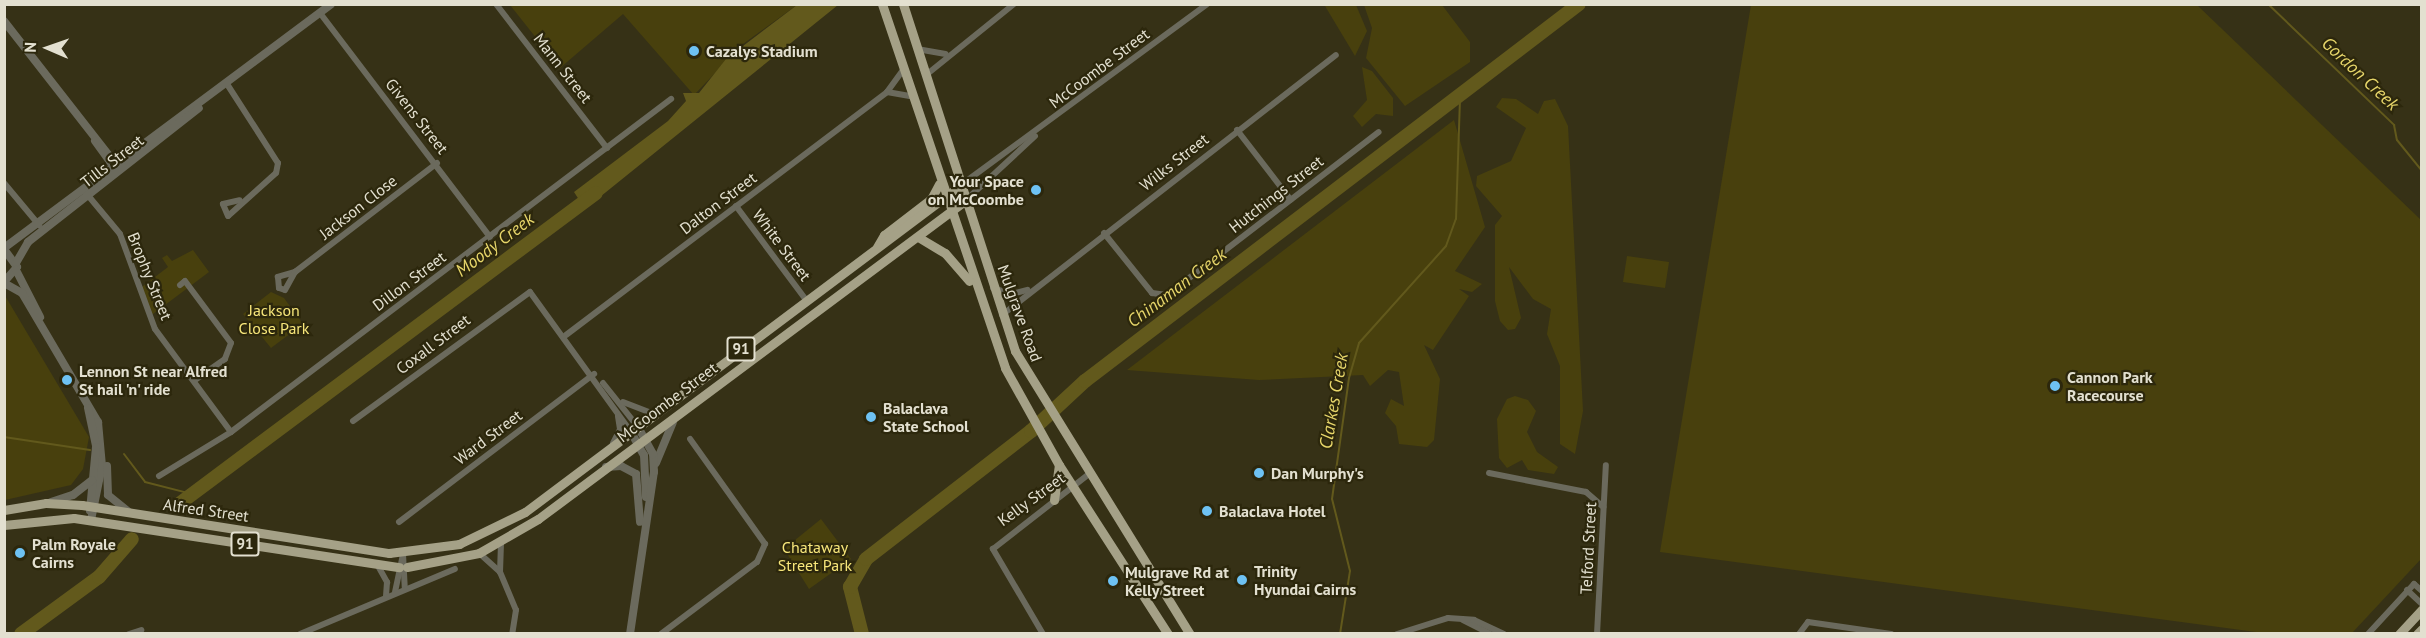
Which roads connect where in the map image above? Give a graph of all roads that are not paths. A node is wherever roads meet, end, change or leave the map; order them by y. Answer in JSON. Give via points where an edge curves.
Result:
{"nodes":[{"id":1,"x":331,"y":4,"type":"edge"},
{"id":2,"x":496,"y":4,"type":"edge"},
{"id":3,"x":882,"y":4,"type":"edge"},
{"id":4,"x":903,"y":4,"type":"edge"},
{"id":5,"x":1014,"y":4,"type":"edge"},
{"id":6,"x":1207,"y":4,"type":"edge"},
{"id":7,"x":320,"y":13,"type":"junction"},
{"id":8,"x":4,"y":21,"type":"edge"},
{"id":9,"x":917,"y":49,"type":"junction"},
{"id":10,"x":946,"y":54,"type":"junction"},
{"id":11,"x":1336,"y":55,"type":"dead end"},
{"id":12,"x":902,"y":71,"type":"junction"},
{"id":13,"x":925,"y":76,"type":"junction"},
{"id":14,"x":227,"y":84,"type":"junction"},
{"id":15,"x":887,"y":92,"type":"junction"},
{"id":16,"x":910,"y":96,"type":"junction"},
{"id":17,"x":671,"y":99,"type":"dead end"},
{"id":18,"x":1237,"y":130,"type":"junction"},
{"id":19,"x":1379,"y":132,"type":"dead end"},
{"id":20,"x":1038,"y":133,"type":"junction"},
{"id":21,"x":608,"y":148,"type":"junction"},
{"id":22,"x":437,"y":163,"type":"junction"},
{"id":23,"x":117,"y":168,"type":"junction"},
{"id":24,"x":4,"y":183,"type":"edge"},
{"id":25,"x":939,"y":184,"type":"junction"},
{"id":26,"x":961,"y":185,"type":"junction"},
{"id":27,"x":86,"y":194,"type":"junction"},
{"id":28,"x":240,"y":200,"type":"dead end"},
{"id":29,"x":944,"y":200,"type":"junction"},
{"id":30,"x":966,"y":200,"type":"junction"},
{"id":31,"x":1291,"y":200,"type":"junction"},
{"id":32,"x":736,"y":206,"type":"junction"},
{"id":33,"x":949,"y":213,"type":"junction"},
{"id":34,"x":41,"y":228,"type":"junction"},
{"id":35,"x":1104,"y":233,"type":"junction"},
{"id":36,"x":490,"y":237,"type":"junction"},
{"id":37,"x":918,"y":237,"type":"junction"},
{"id":38,"x":4,"y":248,"type":"edge"},
{"id":39,"x":876,"y":249,"type":"junction"},
{"id":40,"x":16,"y":266,"type":"junction"},
{"id":41,"x":295,"y":272,"type":"dead end"},
{"id":42,"x":185,"y":281,"type":"dead end"},
{"id":43,"x":4,"y":283,"type":"edge"},
{"id":44,"x":975,"y":288,"type":"junction"},
{"id":45,"x":993,"y":288,"type":"junction"},
{"id":46,"x":1028,"y":290,"type":"junction"},
{"id":47,"x":806,"y":300,"type":"junction"},
{"id":48,"x":1002,"y":315,"type":"junction"},
{"id":49,"x":46,"y":331,"type":"junction"},
{"id":50,"x":566,"y":335,"type":"junction"},
{"id":51,"x":594,"y":374,"type":"junction"},
{"id":52,"x":194,"y":381,"type":"junction"},
{"id":53,"x":709,"y":388,"type":"junction"},
{"id":54,"x":613,"y":394,"type":"junction"},
{"id":55,"x":86,"y":401,"type":"junction"},
{"id":56,"x":616,"y":409,"type":"junction"},
{"id":57,"x":656,"y":414,"type":"junction"},
{"id":58,"x":353,"y":421,"type":"dead end"},
{"id":59,"x":98,"y":422,"type":"junction"},
{"id":60,"x":635,"y":430,"type":"junction"},
{"id":61,"x":231,"y":432,"type":"junction"},
{"id":62,"x":641,"y":439,"type":"junction"},
{"id":63,"x":690,"y":439,"type":"dead end"},
{"id":64,"x":601,"y":457,"type":"junction"},
{"id":65,"x":1059,"y":465,"type":"junction"},
{"id":66,"x":1606,"y":465,"type":"dead end"},
{"id":67,"x":606,"y":468,"type":"junction"},
{"id":68,"x":654,"y":472,"type":"junction"},
{"id":69,"x":1489,"y":473,"type":"dead end"},
{"id":70,"x":1089,"y":474,"type":"junction"},
{"id":71,"x":159,"y":476,"type":"dead end"},
{"id":72,"x":94,"y":478,"type":"junction"},
{"id":73,"x":1072,"y":487,"type":"junction"},
{"id":74,"x":1054,"y":500,"type":"junction"},
{"id":75,"x":646,"y":502,"type":"junction"},
{"id":76,"x":46,"y":503,"type":"junction"},
{"id":77,"x":93,"y":507,"type":"junction"},
{"id":78,"x":1604,"y":507,"type":"junction"},
{"id":79,"x":4,"y":510,"type":"edge"},
{"id":80,"x":134,"y":514,"type":"junction"},
{"id":81,"x":91,"y":520,"type":"junction"},
{"id":82,"x":399,"y":522,"type":"dead end"},
{"id":83,"x":4,"y":525,"type":"edge"},
{"id":84,"x":641,"y":542,"type":"junction"},
{"id":85,"x":501,"y":543,"type":"junction"},
{"id":86,"x":403,"y":553,"type":"junction"},
{"id":87,"x":479,"y":553,"type":"junction"},
{"id":88,"x":377,"y":564,"type":"junction"},
{"id":89,"x":403,"y":567,"type":"junction"},
{"id":90,"x":455,"y":569,"type":"dead end"},
{"id":91,"x":500,"y":572,"type":"junction"},
{"id":92,"x":405,"y":588,"type":"junction"},
{"id":93,"x":2407,"y":590,"type":"junction"},
{"id":94,"x":2421,"y":591,"type":"edge"},
{"id":95,"x":394,"y":592,"type":"junction"},
{"id":96,"x":386,"y":596,"type":"junction"},
{"id":97,"x":2421,"y":604,"type":"edge"},
{"id":98,"x":2421,"y":609,"type":"edge"},
{"id":99,"x":630,"y":618,"type":"junction"},
{"id":100,"x":1460,"y":619,"type":"junction"},
{"id":101,"x":2421,"y":629,"type":"edge"},
{"id":102,"x":141,"y":630,"type":"dead end"},
{"id":103,"x":129,"y":633,"type":"edge"},
{"id":104,"x":300,"y":633,"type":"edge"},
{"id":105,"x":512,"y":633,"type":"edge"},
{"id":106,"x":625,"y":633,"type":"edge"},
{"id":107,"x":630,"y":633,"type":"edge"},
{"id":108,"x":661,"y":633,"type":"edge"},
{"id":109,"x":1043,"y":633,"type":"edge"},
{"id":110,"x":1168,"y":633,"type":"edge"},
{"id":111,"x":1190,"y":633,"type":"edge"},
{"id":112,"x":1397,"y":633,"type":"edge"},
{"id":113,"x":1490,"y":633,"type":"edge"},
{"id":114,"x":1504,"y":633,"type":"edge"},
{"id":115,"x":1597,"y":633,"type":"edge"},
{"id":116,"x":1799,"y":633,"type":"edge"},
{"id":117,"x":1891,"y":633,"type":"edge"},
{"id":118,"x":2368,"y":633,"type":"edge"},
{"id":119,"x":2399,"y":633,"type":"edge"},
{"id":120,"x":2417,"y":633,"type":"edge"}],
"edges":[{"from":1,"to":7,"type":"street","name":"Tills Street"},
{"from":2,"to":21,"type":"street","name":"Mann Street"},
{"from":3,"to":12,"type":"main road","name":"Mulgrave Road"},
{"from":4,"to":9,"type":"main road","name":"Mulgrave Road"},
{"from":5,"to":10,"type":"street"},
{"from":6,"to":20,"type":"street","name":"McCoombe Street"},
{"from":7,"to":14,"type":"street","name":"Tills Street"},
{"from":7,"to":22,"type":"street","name":"Givens Street"},
{"from":8,"to":23,"type":"street"},
{"from":9,"to":10,"type":"street"},
{"from":9,"to":13,"type":"main road","name":"Mulgrave Road"},
{"from":10,"to":13,"type":"street"},
{"from":11,"to":18,"type":"street","name":"Wilks Street"},
{"from":12,"to":15,"type":"street","name":"Dalton Street"},
{"from":12,"to":16,"type":"main road","name":"Mulgrave Road"},
{"from":13,"to":26,"type":"main road","name":"Mulgrave Road"},
{"from":14,"to":23,"type":"street","name":"Tills Street"},
{"from":14,"to":28,"type":"street","via":[[278,163],[276,173]]},
{"from":15,"to":16,"type":"street"},
{"from":15,"to":32,"type":"street","name":"Dalton Street"},
{"from":16,"to":25,"type":"main road","name":"Mulgrave Road"},
{"from":17,"to":21,"type":"street","name":"Dillon Street"},
{"from":18,"to":31,"type":"street"},
{"from":18,"to":35,"type":"street","name":"Wilks Street"},
{"from":19,"to":31,"type":"street","name":"Hutchings Street"},
{"from":20,"to":26,"type":"street","name":"McCoombe Street"},
{"from":20,"to":30,"type":"street","name":"McCoombe Street"},
{"from":21,"to":36,"type":"street","name":"Dillon Street"},
{"from":22,"to":36,"type":"street","name":"Givens Street"},
{"from":22,"to":41,"type":"street","name":"Jackson Close"},
{"from":23,"to":27,"type":"street","name":"Tills Street"},
{"from":24,"to":34,"type":"street"},
{"from":25,"to":29,"type":"main road","name":"Mulgrave Road"},
{"from":25,"to":39,"type":"main road","via":[[931,199],[884,235]]},
{"from":26,"to":29,"type":"main road","name":"McCoombe Street","number":"91"},
{"from":26,"to":30,"type":"main road","name":"Mulgrave Road"},
{"from":27,"to":34,"type":"street","name":"Tills Street"},
{"from":27,"to":52,"type":"street","name":"Brophy Street","via":[[120,234],[149,317]]},
{"from":29,"to":33,"type":"main road","name":"Mulgrave Road"},
{"from":29,"to":39,"type":"main road","name":"McCoombe Street","number":"91"},
{"from":30,"to":33,"type":"main road","name":"McCoombe Street","number":"91"},
{"from":30,"to":45,"type":"main road","name":"Mulgrave Road"},
{"from":31,"to":35,"type":"street","name":"Hutchings Street","via":[[1159,296]]},
{"from":32,"to":47,"type":"street","name":"White Street"},
{"from":32,"to":50,"type":"street","name":"Dalton Street"},
{"from":33,"to":37,"type":"main road","name":"McCoombe Street","number":"91"},
{"from":33,"to":44,"type":"main road","name":"Mulgrave Road"},
{"from":34,"to":38,"type":"street","name":"Tills Street"},
{"from":34,"to":40,"type":"street","name":"Tills Street"},
{"from":35,"to":46,"type":"street","name":"Wilks Street"},
{"from":36,"to":61,"type":"street","name":"Dillon Street"},
{"from":37,"to":44,"type":"main road","via":[[945,253]]},
{"from":37,"to":53,"type":"main road","name":"McCoombe Street","number":"91"},
{"from":38,"to":40,"type":"street"},
{"from":39,"to":47,"type":"main road","name":"McCoombe Street","number":"91"},
{"from":40,"to":43,"type":"street","name":"Tills Street"},
{"from":40,"to":49,"type":"street"},
{"from":42,"to":52,"type":"street","via":[[231,343],[225,359]]},
{"from":43,"to":49,"type":"street","via":[[20,290]]},
{"from":44,"to":65,"type":"main road","name":"Mulgrave Road","via":[[1032,421]]},
{"from":45,"to":46,"type":"street","via":[[1012,294]]},
{"from":45,"to":48,"type":"main road","name":"Mulgrave Road"},
{"from":46,"to":48,"type":"street","name":"Wilks Street"},
{"from":47,"to":57,"type":"main road","name":"McCoombe Street","number":"91"},
{"from":48,"to":70,"type":"main road","name":"Mulgrave Road","via":[[1045,406]]},
{"from":49,"to":55,"type":"street"},
{"from":50,"to":51,"type":"street"},
{"from":50,"to":58,"type":"street","name":"Coxall Street","via":[[530,292]]},
{"from":51,"to":54,"type":"street"},
{"from":51,"to":56,"type":"street"},
{"from":51,"to":82,"type":"street","name":"Ward Street"},
{"from":52,"to":61,"type":"street","name":"Brophy Street"},
{"from":53,"to":62,"type":"main road","name":"McCoombe Street","number":"91"},
{"from":53,"to":68,"type":"street","via":[[666,429]]},
{"from":54,"to":57,"type":"street","via":[[633,409]]},
{"from":54,"to":60,"type":"street"},
{"from":55,"to":59,"type":"street"},
{"from":55,"to":72,"type":"street","via":[[96,447]]},
{"from":56,"to":60,"type":"street"},
{"from":56,"to":64,"type":"street","via":[[619,432]]},
{"from":57,"to":60,"type":"main road","name":"McCoombe Street","number":"91"},
{"from":59,"to":77,"type":"street","via":[[103,453]]},
{"from":59,"to":80,"type":"street","via":[[108,446],[106,492]]},
{"from":60,"to":62,"type":"street"},
{"from":60,"to":64,"type":"main road","name":"McCoombe Street","number":"91"},
{"from":61,"to":71,"type":"street","name":"Dillon Street"},
{"from":62,"to":67,"type":"main road","name":"McCoombe Street","number":"91"},
{"from":62,"to":68,"type":"street"},
{"from":62,"to":75,"type":"street"},
{"from":63,"to":108,"type":"street","via":[[761,534],[765,548],[757,562]]},
{"from":64,"to":86,"type":"main road","name":"McCoombe Street","number":"91","via":[[500,528],[446,548]]},
{"from":65,"to":73,"type":"main road","name":"Mulgrave Road"},
{"from":65,"to":74,"type":"main road"},
{"from":66,"to":78,"type":"street","name":"Telford Street"},
{"from":67,"to":84,"type":"street","via":[[621,466],[636,474]]},
{"from":67,"to":85,"type":"main road","name":"McCoombe Street","number":"91"},
{"from":68,"to":75,"type":"street"},
{"from":69,"to":78,"type":"street","via":[[1586,492]]},
{"from":70,"to":73,"type":"street","name":"Kelly Street"},
{"from":70,"to":111,"type":"main road","name":"Mulgrave Road"},
{"from":72,"to":76,"type":"street","via":[[74,495]]},
{"from":72,"to":77,"type":"street"},
{"from":73,"to":74,"type":"street","name":"Kelly Street"},
{"from":73,"to":110,"type":"main road","name":"Mulgrave Road"},
{"from":74,"to":109,"type":"street","name":"Kelly Street","via":[[993,549]]},
{"from":75,"to":84,"type":"street"},
{"from":76,"to":77,"type":"main road","name":"Alfred Street","number":"91"},
{"from":76,"to":79,"type":"main road","name":"Alfred Street","number":"91"},
{"from":77,"to":80,"type":"main road","name":"Alfred Street","number":"91"},
{"from":77,"to":81,"type":"street"},
{"from":78,"to":115,"type":"street","name":"Telford Street"},
{"from":80,"to":86,"type":"main road","name":"Alfred Street","number":"91"},
{"from":81,"to":83,"type":"main road","name":"Alfred Street","number":"91","via":[[42,518]]},
{"from":81,"to":88,"type":"main road","name":"Alfred Street","number":"91"},
{"from":84,"to":99,"type":"street"},
{"from":85,"to":87,"type":"main road","name":"McCoombe Street","number":"91"},
{"from":85,"to":91,"type":"street"},
{"from":86,"to":89,"type":"street"},
{"from":87,"to":89,"type":"main road","name":"McCoombe Street","number":"91"},
{"from":87,"to":91,"type":"street"},
{"from":88,"to":89,"type":"main road","name":"Alfred Street","number":"91"},
{"from":88,"to":96,"type":"street","via":[[387,582]]},
{"from":89,"to":92,"type":"street"},
{"from":89,"to":95,"type":"street"},
{"from":90,"to":92,"type":"street"},
{"from":91,"to":105,"type":"street","via":[[516,610]]},
{"from":92,"to":95,"type":"street"},
{"from":93,"to":94,"type":"street","via":[[2414,584]]},
{"from":93,"to":97,"type":"street"},
{"from":93,"to":118,"type":"street"},
{"from":95,"to":96,"type":"street"},
{"from":96,"to":104,"type":"street"},
{"from":98,"to":119,"type":"main road"},
{"from":99,"to":106,"type":"street"},
{"from":99,"to":107,"type":"street"},
{"from":100,"to":112,"type":"street","via":[[1436,619]]},
{"from":100,"to":113,"type":"street"},
{"from":100,"to":114,"type":"street"},
{"from":101,"to":120,"type":"main road"},
{"from":102,"to":103,"type":"street"},
{"from":116,"to":117,"type":"street","via":[[1808,622]]}]}
